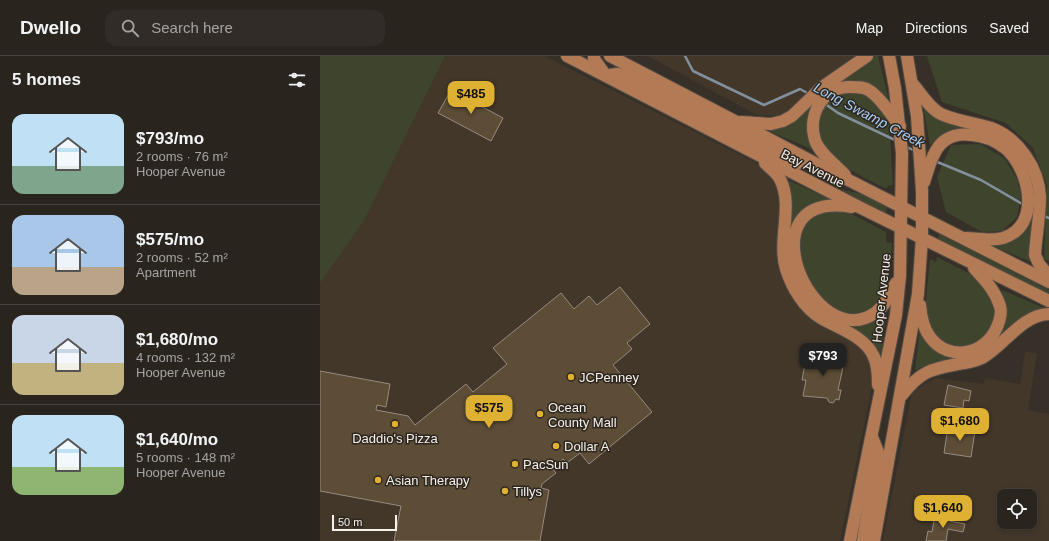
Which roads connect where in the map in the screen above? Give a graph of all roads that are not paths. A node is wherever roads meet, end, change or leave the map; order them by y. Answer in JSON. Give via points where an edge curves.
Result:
{"nodes":[{"id":1,"x":594,"y":56,"type":"edge"},
{"id":2,"x":610,"y":56,"type":"edge"},
{"id":3,"x":867,"y":56,"type":"edge"},
{"id":4,"x":889,"y":56,"type":"edge"},
{"id":5,"x":907,"y":56,"type":"edge"},
{"id":6,"x":573,"y":57,"type":"edge"},
{"id":7,"x":606,"y":75,"type":"junction"},
{"id":8,"x":912,"y":82,"type":"junction"},
{"id":9,"x":816,"y":100,"type":"junction"},
{"id":10,"x":736,"y":122,"type":"junction"},
{"id":11,"x":901,"y":130,"type":"junction"},
{"id":12,"x":759,"y":156,"type":"junction"},
{"id":13,"x":926,"y":156,"type":"junction"},
{"id":14,"x":848,"y":179,"type":"junction"},
{"id":15,"x":902,"y":206,"type":"junction"},
{"id":16,"x":1031,"y":207,"type":"junction"},
{"id":17,"x":861,"y":208,"type":"junction"},
{"id":18,"x":922,"y":217,"type":"junction"},
{"id":19,"x":901,"y":228,"type":"junction"},
{"id":20,"x":961,"y":237,"type":"junction"},
{"id":21,"x":922,"y":238,"type":"junction"},
{"id":22,"x":971,"y":264,"type":"junction"},
{"id":23,"x":900,"y":276,"type":"junction"},
{"id":24,"x":1049,"y":276,"type":"edge"},
{"id":25,"x":1049,"y":282,"type":"edge"},
{"id":26,"x":918,"y":294,"type":"junction"},
{"id":27,"x":1049,"y":301,"type":"edge"},
{"id":28,"x":1049,"y":314,"type":"edge"},
{"id":29,"x":901,"y":396,"type":"junction"},
{"id":30,"x":879,"y":401,"type":"junction"},
{"id":31,"x":872,"y":436,"type":"junction"},
{"id":32,"x":850,"y":541,"type":"edge"},
{"id":33,"x":863,"y":541,"type":"edge"},
{"id":34,"x":874,"y":541,"type":"edge"}],
"edges":[{"from":1,"to":7,"type":"main road"},
{"from":2,"to":10,"type":"main road","name":"Bay Avenue"},
{"from":3,"to":9,"type":"main road"},
{"from":4,"to":11,"type":"main road","name":"Hooper Avenue"},
{"from":5,"to":8,"type":"main road"},
{"from":6,"to":7,"type":"main road","name":"Bay Avenue"},
{"from":7,"to":12,"type":"main road","name":"Bay Avenue"},
{"from":7,"to":14,"type":"main road","via":[[627,76],[780,155]]},
{"from":8,"to":13,"type":"main road"},
{"from":8,"to":16,"type":"main road","via":[[940,113],[992,129],[1021,150],[1037,178],[1040,196]]},
{"from":9,"to":10,"type":"main road","via":[[783,121],[771,124]]},
{"from":9,"to":11,"type":"main road","via":[[836,89],[862,88],[870,91],[884,105]]},
{"from":9,"to":14,"type":"main road","via":[[813,119],[817,145]]},
{"from":10,"to":14,"type":"main road","name":"Bay Avenue"},
{"from":11,"to":15,"type":"main road","name":"Hooper Avenue"},
{"from":12,"to":17,"type":"main road","name":"Bay Avenue"},
{"from":12,"to":30,"type":"main road","via":[[779,177],[785,193],[784,253],[786,269],[795,290],[808,308],[857,338],[868,348],[876,361]]},
{"from":13,"to":16,"type":"main road","via":[[947,139],[958,135],[981,136],[996,142],[1006,149],[1018,164],[1024,176]]},
{"from":13,"to":18,"type":"main road"},
{"from":14,"to":15,"type":"main road","name":"Bay Avenue"},
{"from":15,"to":18,"type":"main road","name":"Bay Avenue"},
{"from":15,"to":19,"type":"main road","name":"Hooper Avenue"},
{"from":16,"to":20,"type":"main road","via":[[1015,231],[1004,237],[990,240]]},
{"from":16,"to":24,"type":"main road","via":[[1038,219],[1035,255]]},
{"from":17,"to":19,"type":"main road","name":"Bay Avenue"},
{"from":17,"to":23,"type":"main road","via":[[826,205],[802,218],[797,227],[794,249],[799,275],[804,284],[819,303],[837,315],[857,319],[876,312],[887,300]]},
{"from":18,"to":20,"type":"main road","name":"Bay Avenue"},
{"from":18,"to":21,"type":"main road"},
{"from":19,"to":21,"type":"main road","name":"Bay Avenue"},
{"from":19,"to":23,"type":"main road","name":"Hooper Avenue"},
{"from":20,"to":25,"type":"main road","name":"Bay Avenue"},
{"from":21,"to":22,"type":"main road","name":"Bay Avenue"},
{"from":21,"to":26,"type":"main road"},
{"from":22,"to":26,"type":"main road","via":[[991,288],[1000,308],[1000,321],[994,336],[983,346],[971,352],[959,353],[939,345],[930,338],[925,328]]},
{"from":22,"to":27,"type":"main road","name":"Bay Avenue"},
{"from":23,"to":30,"type":"main road","name":"Hooper Avenue","via":[[896,315]]},
{"from":26,"to":29,"type":"main road"},
{"from":28,"to":29,"type":"main road","via":[[1029,318],[992,352],[976,361],[934,368],[922,374]]},
{"from":29,"to":34,"type":"main road"},
{"from":30,"to":31,"type":"main road","name":"Hooper Avenue"},
{"from":31,"to":32,"type":"main road","name":"Hooper Avenue"},
{"from":31,"to":33,"type":"main road","via":[[878,452]]}]}
